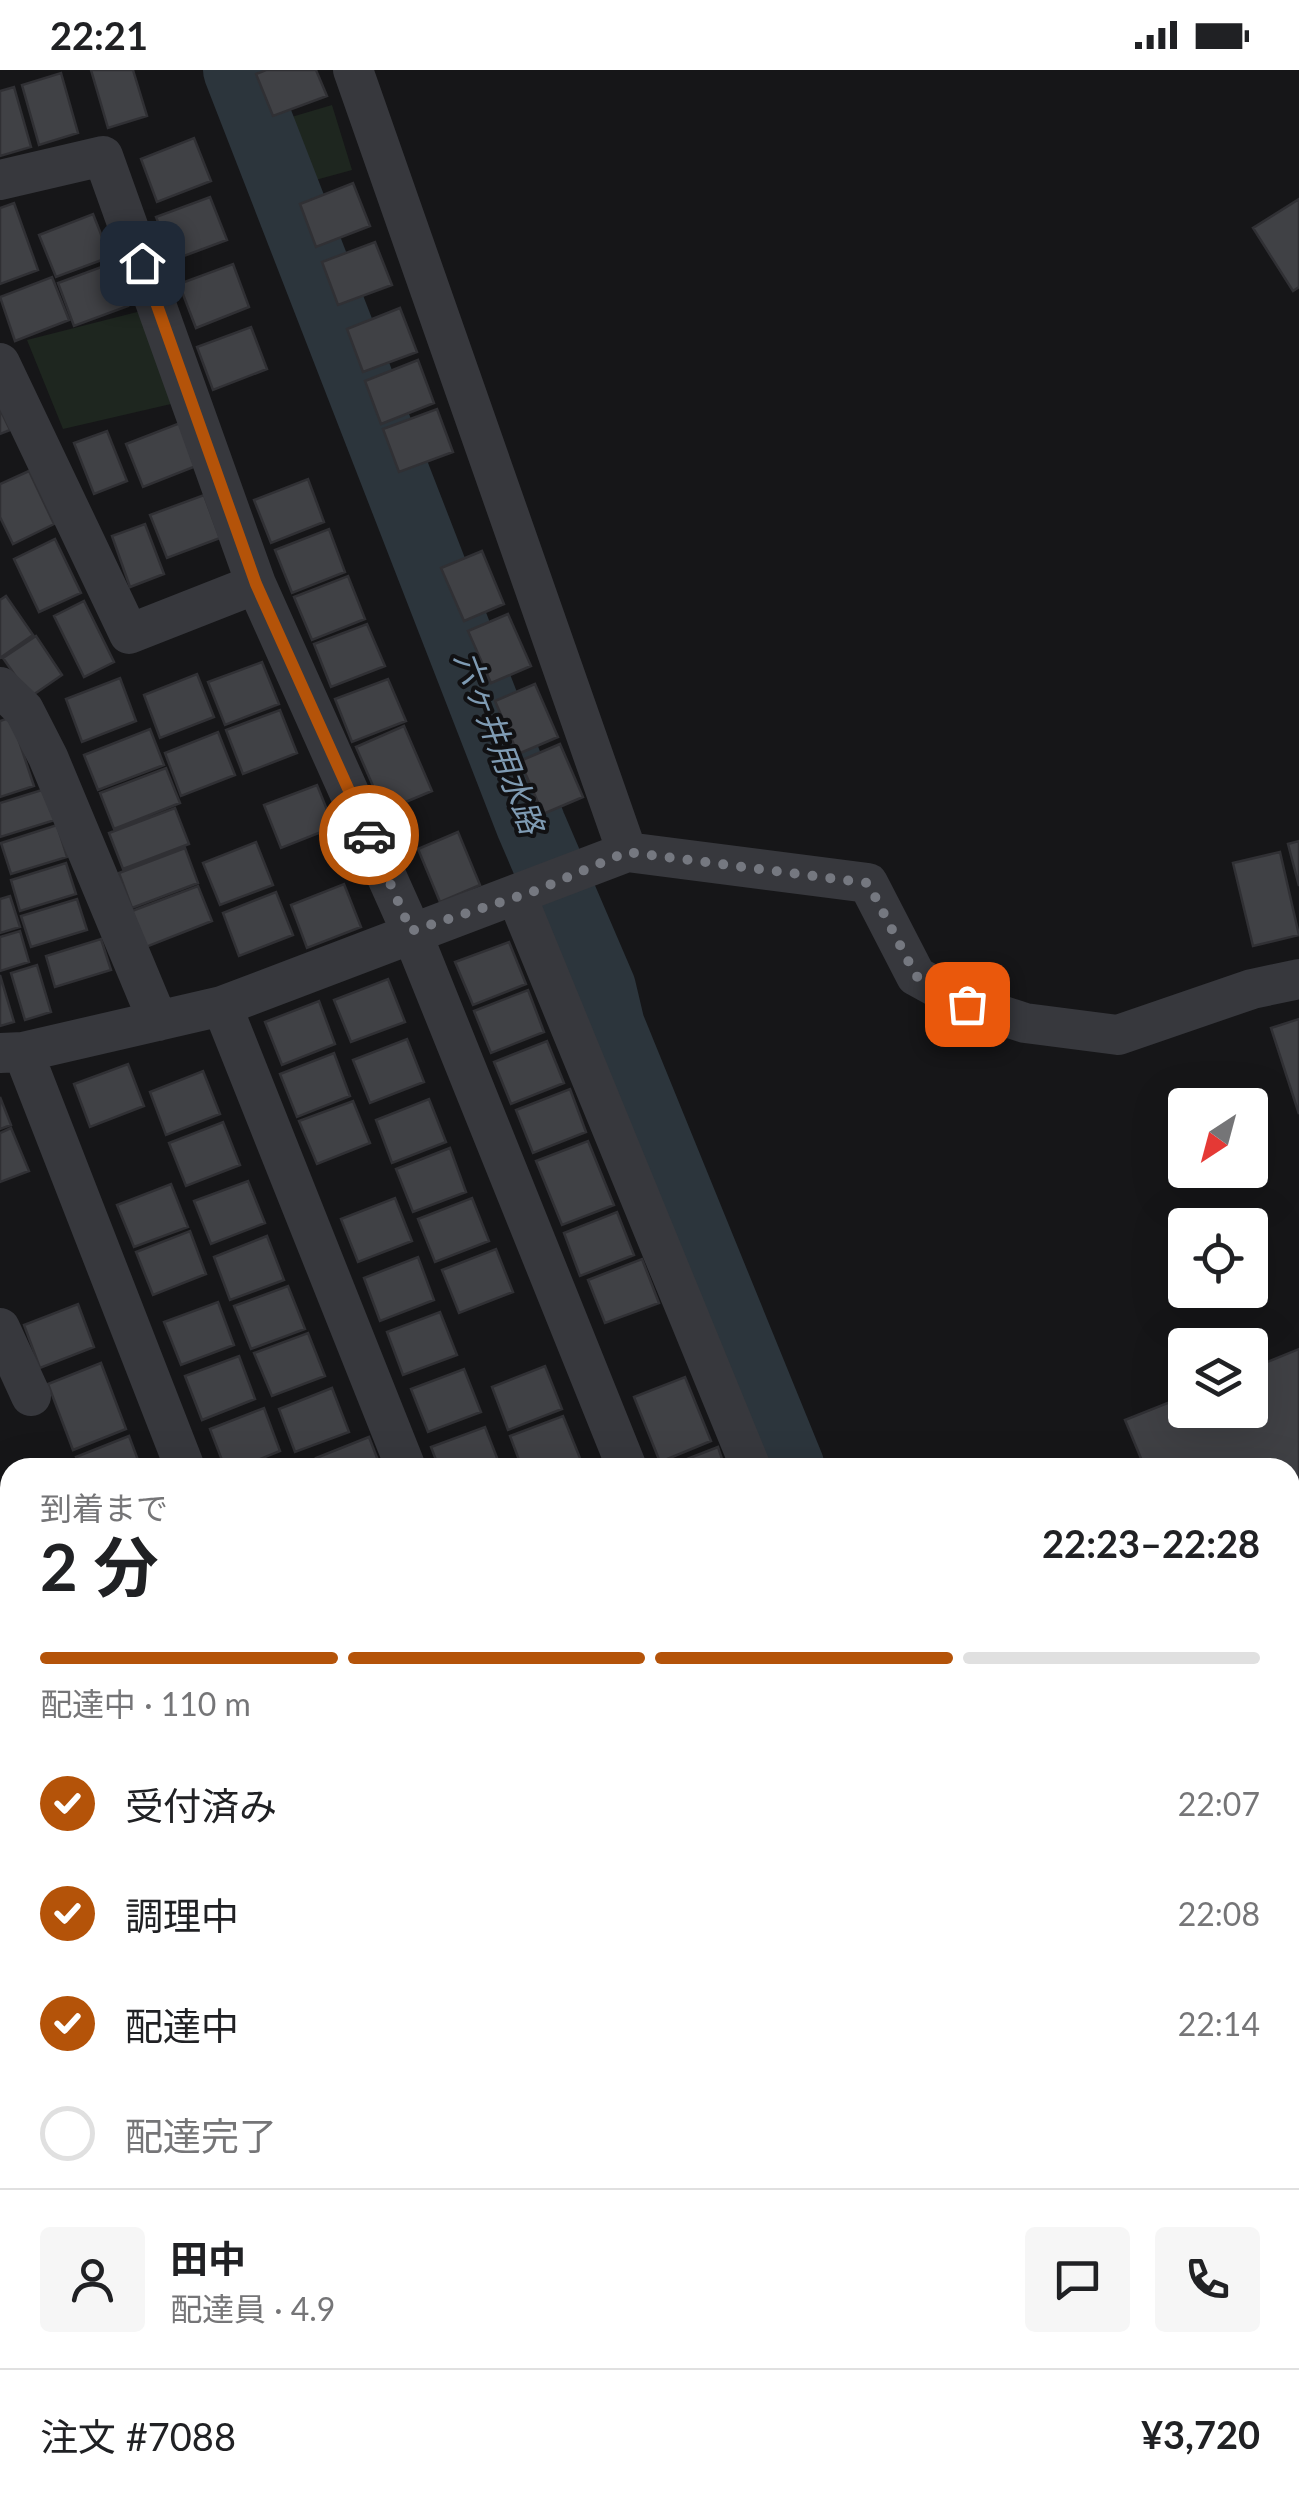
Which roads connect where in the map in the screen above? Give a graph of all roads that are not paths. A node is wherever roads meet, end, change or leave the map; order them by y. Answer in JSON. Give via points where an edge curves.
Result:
{"nodes":[{"id":1,"x":354,"y":70,"type":"edge"},
{"id":2,"x":0,"y":180,"type":"edge"},
{"id":3,"x":0,"y":363,"type":"edge"},
{"id":4,"x":256,"y":584,"type":"junction"},
{"id":5,"x":0,"y":686,"type":"edge"},
{"id":6,"x":620,"y":855,"type":"junction"},
{"id":7,"x":526,"y":894,"type":"junction"},
{"id":8,"x":411,"y":931,"type":"junction"},
{"id":9,"x":1299,"y":979,"type":"edge"},
{"id":10,"x":222,"y":1006,"type":"junction"},
{"id":11,"x":158,"y":1021,"type":"junction"},
{"id":12,"x":12,"y":1053,"type":"edge"},
{"id":13,"x":0,"y":1328,"type":"edge"},
{"id":14,"x":31,"y":1396,"type":"dead end"},
{"id":15,"x":181,"y":1458,"type":"edge"},
{"id":16,"x":402,"y":1458,"type":"edge"},
{"id":17,"x":623,"y":1458,"type":"edge"},
{"id":18,"x":747,"y":1458,"type":"edge"}],
"edges":[{"from":1,"to":6,"type":"street"},
{"from":2,"to":4,"type":"street","via":[[103,156]]},
{"from":3,"to":4,"type":"street","via":[[129,634]]},
{"from":4,"to":8,"type":"street"},
{"from":5,"to":11,"type":"street","via":[[24,710],[48,758]]},
{"from":6,"to":7,"type":"street"},
{"from":6,"to":9,"type":"street","via":[[868,883],[916,976],[967,1004],[1024,1023],[1118,1035]]},
{"from":7,"to":8,"type":"street"},
{"from":7,"to":18,"type":"street"},
{"from":8,"to":10,"type":"street"},
{"from":8,"to":17,"type":"street"},
{"from":10,"to":11,"type":"street"},
{"from":10,"to":16,"type":"street"},
{"from":11,"to":12,"type":"street"},
{"from":12,"to":15,"type":"street"},
{"from":13,"to":14,"type":"street"}]}
